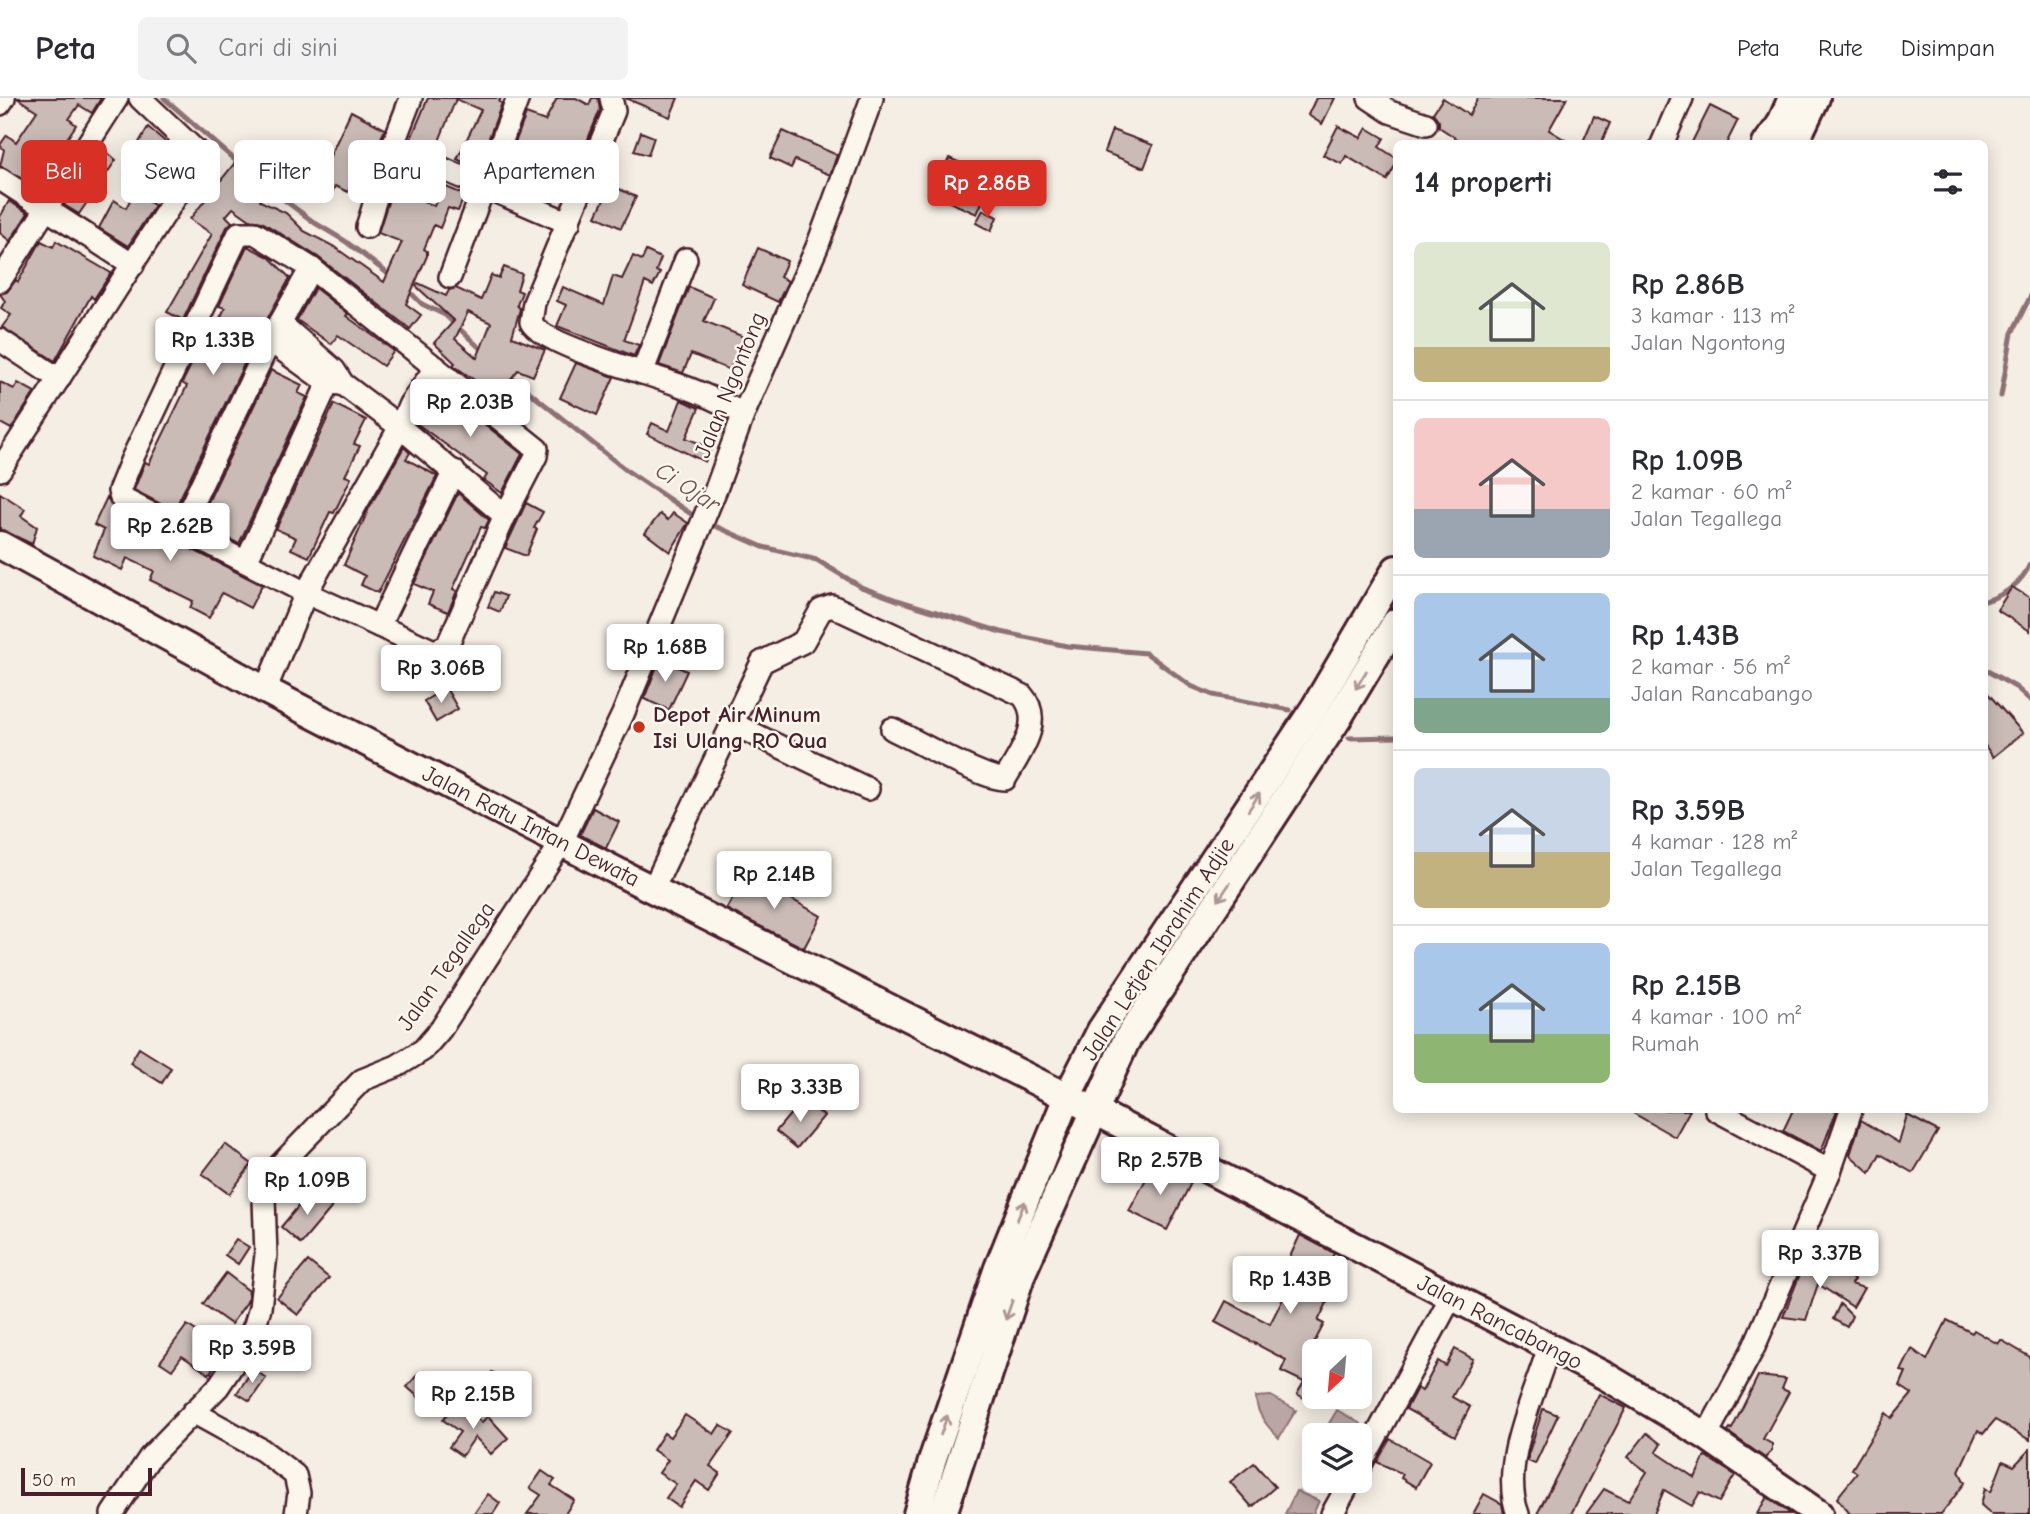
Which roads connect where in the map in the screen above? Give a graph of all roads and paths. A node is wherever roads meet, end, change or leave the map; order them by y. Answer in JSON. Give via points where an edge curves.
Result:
{"nodes":[{"id":1,"x":4,"y":98,"type":"edge"},
{"id":2,"x":117,"y":98,"type":"edge"},
{"id":3,"x":140,"y":98,"type":"edge"},
{"id":4,"x":411,"y":98,"type":"edge"},
{"id":5,"x":518,"y":98,"type":"edge"},
{"id":6,"x":611,"y":98,"type":"edge"},
{"id":7,"x":872,"y":98,"type":"edge"},
{"id":8,"x":1369,"y":98,"type":"edge"},
{"id":9,"x":1682,"y":98,"type":"edge"},
{"id":10,"x":1792,"y":98,"type":"edge"},
{"id":11,"x":1816,"y":98,"type":"edge"},
{"id":12,"x":0,"y":104,"type":"edge"},
{"id":13,"x":1426,"y":124,"type":"dead end"},
{"id":14,"x":395,"y":140,"type":"edge"},
{"id":15,"x":501,"y":140,"type":"edge"},
{"id":16,"x":1664,"y":140,"type":"edge"},
{"id":17,"x":1769,"y":140,"type":"edge"},
{"id":18,"x":1796,"y":140,"type":"edge"},
{"id":19,"x":0,"y":179,"type":"edge"},
{"id":20,"x":374,"y":203,"type":"edge"},
{"id":21,"x":476,"y":203,"type":"edge"},
{"id":22,"x":522,"y":203,"type":"edge"},
{"id":23,"x":47,"y":209,"type":"junction"},
{"id":24,"x":569,"y":223,"type":"junction"},
{"id":25,"x":367,"y":227,"type":"dead end"},
{"id":26,"x":686,"y":259,"type":"dead end"},
{"id":27,"x":133,"y":265,"type":"junction"},
{"id":28,"x":311,"y":268,"type":"junction"},
{"id":29,"x":450,"y":277,"type":"dead end"},
{"id":30,"x":0,"y":281,"type":"edge"},
{"id":31,"x":275,"y":332,"type":"junction"},
{"id":32,"x":0,"y":340,"type":"edge"},
{"id":33,"x":436,"y":367,"type":"junction"},
{"id":34,"x":642,"y":373,"type":"junction"},
{"id":35,"x":60,"y":379,"type":"junction"},
{"id":36,"x":336,"y":384,"type":"junction"},
{"id":37,"x":744,"y":413,"type":"junction"},
{"id":38,"x":400,"y":427,"type":"junction"},
{"id":39,"x":0,"y":470,"type":"edge"},
{"id":40,"x":454,"y":471,"type":"junction"},
{"id":41,"x":505,"y":516,"type":"junction"},
{"id":42,"x":180,"y":529,"type":"junction"},
{"id":43,"x":0,"y":545,"type":"edge"},
{"id":44,"x":246,"y":562,"type":"junction"},
{"id":45,"x":1393,"y":574,"type":"edge"},
{"id":46,"x":306,"y":593,"type":"junction"},
{"id":47,"x":379,"y":626,"type":"junction"},
{"id":48,"x":1393,"y":627,"type":"edge"},
{"id":49,"x":265,"y":690,"type":"junction"},
{"id":50,"x":733,"y":723,"type":"junction"},
{"id":51,"x":892,"y":729,"type":"dead end"},
{"id":52,"x":868,"y":789,"type":"dead end"},
{"id":53,"x":562,"y":842,"type":"junction"},
{"id":54,"x":653,"y":889,"type":"junction"},
{"id":55,"x":1067,"y":1097,"type":"junction"},
{"id":56,"x":1093,"y":1110,"type":"junction"},
{"id":57,"x":1722,"y":1113,"type":"edge"},
{"id":58,"x":1850,"y":1113,"type":"edge"},
{"id":59,"x":1830,"y":1171,"type":"junction"},
{"id":60,"x":1451,"y":1297,"type":"junction"},
{"id":61,"x":1549,"y":1348,"type":"junction"},
{"id":62,"x":193,"y":1412,"type":"junction"},
{"id":63,"x":1706,"y":1436,"type":"junction"},
{"id":64,"x":1372,"y":1444,"type":"edge"},
{"id":65,"x":944,"y":1463,"type":"junction"},
{"id":66,"x":1344,"y":1493,"type":"edge"},
{"id":67,"x":112,"y":1514,"type":"edge"},
{"id":68,"x":296,"y":1514,"type":"edge"},
{"id":69,"x":917,"y":1514,"type":"edge"},
{"id":70,"x":943,"y":1514,"type":"edge"},
{"id":71,"x":1332,"y":1514,"type":"edge"},
{"id":72,"x":1518,"y":1514,"type":"edge"},
{"id":73,"x":1819,"y":1514,"type":"edge"}],
"edges":[{"from":1,"to":12,"type":"street"},
{"from":2,"to":23,"type":"street"},
{"from":3,"to":27,"type":"street","via":[[196,151],[197,164]]},
{"from":4,"to":14,"type":"street"},
{"from":5,"to":15,"type":"street"},
{"from":6,"to":24,"type":"street","via":[[614,111]]},
{"from":7,"to":37,"type":"street","name":"Jalan Ngontong","via":[[817,247]]},
{"from":8,"to":13,"type":"street","via":[[1390,112]]},
{"from":9,"to":16,"type":"street"},
{"from":10,"to":17,"type":"street"},
{"from":11,"to":18,"type":"street"},
{"from":19,"to":23,"type":"street"},
{"from":20,"to":25,"type":"street"},
{"from":21,"to":29,"type":"street"},
{"from":22,"to":24,"type":"street"},
{"from":23,"to":27,"type":"street"},
{"from":23,"to":30,"type":"street"},
{"from":24,"to":34,"type":"street","via":[[534,303],[533,328]]},
{"from":26,"to":34,"type":"street"},
{"from":27,"to":35,"type":"street"},
{"from":28,"to":31,"type":"street"},
{"from":28,"to":33,"type":"street"},
{"from":28,"to":42,"type":"street","via":[[255,233],[242,231],[236,237],[119,491],[124,500]]},
{"from":31,"to":36,"type":"street"},
{"from":31,"to":42,"type":"street"},
{"from":32,"to":35,"type":"street"},
{"from":33,"to":38,"type":"street"},
{"from":33,"to":41,"type":"street","via":[[537,449]]},
{"from":34,"to":37,"type":"street"},
{"from":35,"to":39,"type":"street"},
{"from":36,"to":38,"type":"street"},
{"from":36,"to":44,"type":"street"},
{"from":37,"to":53,"type":"street","name":"Jalan Ngontong","via":[[623,714]]},
{"from":38,"to":40,"type":"street"},
{"from":38,"to":46,"type":"street"},
{"from":40,"to":41,"type":"street"},
{"from":40,"to":47,"type":"street"},
{"from":41,"to":47,"type":"street","via":[[447,646],[434,651]]},
{"from":42,"to":44,"type":"street"},
{"from":43,"to":49,"type":"street","name":"Jalan Ratu Intan Dewata"},
{"from":44,"to":46,"type":"street"},
{"from":55,"to":45,"type":"street","name":"Jalan Letjen Ibrahim Adjie","one_way":true,"via":[[1101,1031],[1315,707]]},
{"from":46,"to":47,"type":"street"},
{"from":46,"to":49,"type":"street"},
{"from":48,"to":56,"type":"street","name":"Jalan Letjen Ibrahim Adjie","one_way":true,"via":[[1126,1041]]},
{"from":49,"to":53,"type":"street","name":"Jalan Ratu Intan Dewata"},
{"from":50,"to":51,"type":"street","via":[[762,662],[803,642],[821,610],[832,606],[1022,695],[1032,716],[1032,730],[1005,779]]},
{"from":50,"to":52,"type":"street"},
{"from":50,"to":54,"type":"street"},
{"from":53,"to":54,"type":"street","name":"Jalan Ratu Intan Dewata"},
{"from":53,"to":62,"type":"street","name":"Jalan Tegallega","via":[[423,1050],[362,1080],[269,1181],[264,1199],[266,1255],[257,1316],[218,1387]]},
{"from":54,"to":55,"type":"street","name":"Jalan Ratu Intan Dewata"},
{"from":55,"to":56,"type":"street","name":"Jalan Rancabango"},
{"from":65,"to":55,"type":"street","name":"Jalan Letjen Ibrahim Adjie","one_way":true,"via":[[998,1268]]},
{"from":56,"to":60,"type":"street","name":"Jalan Rancabango"},
{"from":56,"to":65,"type":"street","name":"Jalan Letjen Ibrahim Adjie","one_way":true},
{"from":57,"to":59,"type":"street"},
{"from":58,"to":59,"type":"street"},
{"from":59,"to":63,"type":"street","via":[[1754,1347]]},
{"from":60,"to":61,"type":"street","name":"Jalan Rancabango"},
{"from":60,"to":64,"type":"street"},
{"from":61,"to":63,"type":"street","name":"Jalan Rancabango"},
{"from":61,"to":72,"type":"street","via":[[1515,1454],[1511,1486]]},
{"from":62,"to":67,"type":"street","name":"Jalan Tegallega","via":[[150,1457]]},
{"from":62,"to":68,"type":"street","via":[[262,1450],[295,1475],[299,1493]]},
{"from":63,"to":73,"type":"street","name":"Jalan Rancabango"},
{"from":65,"to":69,"type":"street","name":"Jalan Letjen Ibrahim Adjie"},
{"from":65,"to":70,"type":"street","name":"Jalan Letjen Ibrahim Adjie"},
{"from":66,"to":71,"type":"street"}]}
